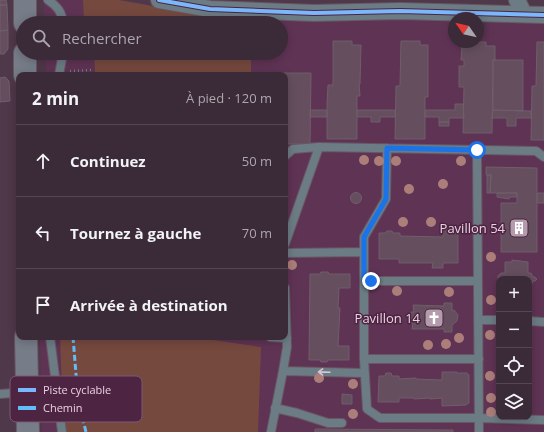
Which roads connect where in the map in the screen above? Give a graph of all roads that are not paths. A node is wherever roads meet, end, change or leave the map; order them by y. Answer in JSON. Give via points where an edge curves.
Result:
{"nodes":[{"id":1,"x":24,"y":0,"type":"edge"},
{"id":2,"x":48,"y":0,"type":"edge"},
{"id":3,"x":159,"y":0,"type":"edge"},
{"id":4,"x":517,"y":0,"type":"edge"},
{"id":5,"x":210,"y":4,"type":"edge"},
{"id":6,"x":316,"y":6,"type":"edge"},
{"id":7,"x":524,"y":14,"type":"junction"},
{"id":8,"x":25,"y":16,"type":"edge"},
{"id":9,"x":62,"y":16,"type":"edge"},
{"id":10,"x":544,"y":16,"type":"edge"},
{"id":11,"x":25,"y":60,"type":"edge"},
{"id":12,"x":62,"y":60,"type":"edge"},
{"id":13,"x":25,"y":72,"type":"edge"},
{"id":14,"x":59,"y":72,"type":"edge"},
{"id":15,"x":319,"y":147,"type":"junction"},
{"id":16,"x":387,"y":148,"type":"junction"},
{"id":17,"x":477,"y":150,"type":"junction"},
{"id":18,"x":288,"y":153,"type":"edge"},
{"id":19,"x":544,"y":157,"type":"edge"},
{"id":20,"x":288,"y":235,"type":"edge"},
{"id":21,"x":364,"y":252,"type":"junction"},
{"id":22,"x":288,"y":253,"type":"edge"},
{"id":23,"x":364,"y":281,"type":"junction"},
{"id":24,"x":478,"y":281,"type":"junction"},
{"id":25,"x":478,"y":320,"type":"junction"},
{"id":26,"x":496,"y":320,"type":"edge"},
{"id":27,"x":532,"y":321,"type":"edge"},
{"id":28,"x":544,"y":322,"type":"edge"},
{"id":29,"x":26,"y":340,"type":"edge"},
{"id":30,"x":50,"y":340,"type":"edge"},
{"id":31,"x":287,"y":340,"type":"edge"},
{"id":32,"x":364,"y":359,"type":"junction"},
{"id":33,"x":479,"y":359,"type":"junction"},
{"id":34,"x":284,"y":370,"type":"junction"},
{"id":35,"x":364,"y":373,"type":"junction"},
{"id":36,"x":27,"y":376,"type":"edge"},
{"id":37,"x":55,"y":376,"type":"edge"},
{"id":38,"x":10,"y":393,"type":"edge"},
{"id":39,"x":0,"y":394,"type":"edge"},
{"id":40,"x":275,"y":408,"type":"junction"},
{"id":41,"x":479,"y":418,"type":"junction"},
{"id":42,"x":544,"y":420,"type":"edge"},
{"id":43,"x":28,"y":422,"type":"edge"},
{"id":44,"x":61,"y":422,"type":"edge"},
{"id":45,"x":342,"y":423,"type":"dead end"},
{"id":46,"x":28,"y":432,"type":"edge"},
{"id":47,"x":62,"y":432,"type":"edge"},
{"id":48,"x":271,"y":432,"type":"edge"},
{"id":49,"x":479,"y":432,"type":"edge"}],
"edges":[{"from":1,"to":8,"type":"main road"},
{"from":2,"to":9,"type":"lane"},
{"from":3,"to":5,"type":"street"},
{"from":4,"to":7,"type":"street"},
{"from":5,"to":6,"type":"street"},
{"from":6,"to":7,"type":"street"},
{"from":7,"to":10,"type":"street"},
{"from":11,"to":13,"type":"main road"},
{"from":12,"to":14,"type":"lane"},
{"from":15,"to":16,"type":"lane"},
{"from":15,"to":18,"type":"lane","via":[[293,149]]},
{"from":15,"to":20,"type":"lane"},
{"from":16,"to":17,"type":"lane"},
{"from":16,"to":21,"type":"lane","via":[[386,199],[364,237]]},
{"from":17,"to":19,"type":"lane","via":[[536,151]]},
{"from":17,"to":24,"type":"lane"},
{"from":21,"to":22,"type":"lane"},
{"from":21,"to":23,"type":"lane"},
{"from":23,"to":24,"type":"lane"},
{"from":23,"to":32,"type":"lane"},
{"from":24,"to":25,"type":"lane"},
{"from":25,"to":26,"type":"lane"},
{"from":25,"to":33,"type":"lane"},
{"from":27,"to":28,"type":"lane"},
{"from":29,"to":36,"type":"main road"},
{"from":30,"to":37,"type":"lane"},
{"from":31,"to":34,"type":"lane"},
{"from":32,"to":33,"type":"lane"},
{"from":32,"to":35,"type":"lane"},
{"from":33,"to":41,"type":"lane"},
{"from":35,"to":34,"type":"lane","one_way":true},
{"from":34,"to":40,"type":"lane"},
{"from":35,"to":41,"type":"lane","via":[[367,409],[380,418]]},
{"from":38,"to":39,"type":"lane"},
{"from":40,"to":45,"type":"lane","via":[[297,412],[328,423]]},
{"from":40,"to":48,"type":"lane"},
{"from":41,"to":42,"type":"lane"},
{"from":41,"to":49,"type":"lane"},
{"from":43,"to":46,"type":"main road"},
{"from":44,"to":47,"type":"lane"}]}
